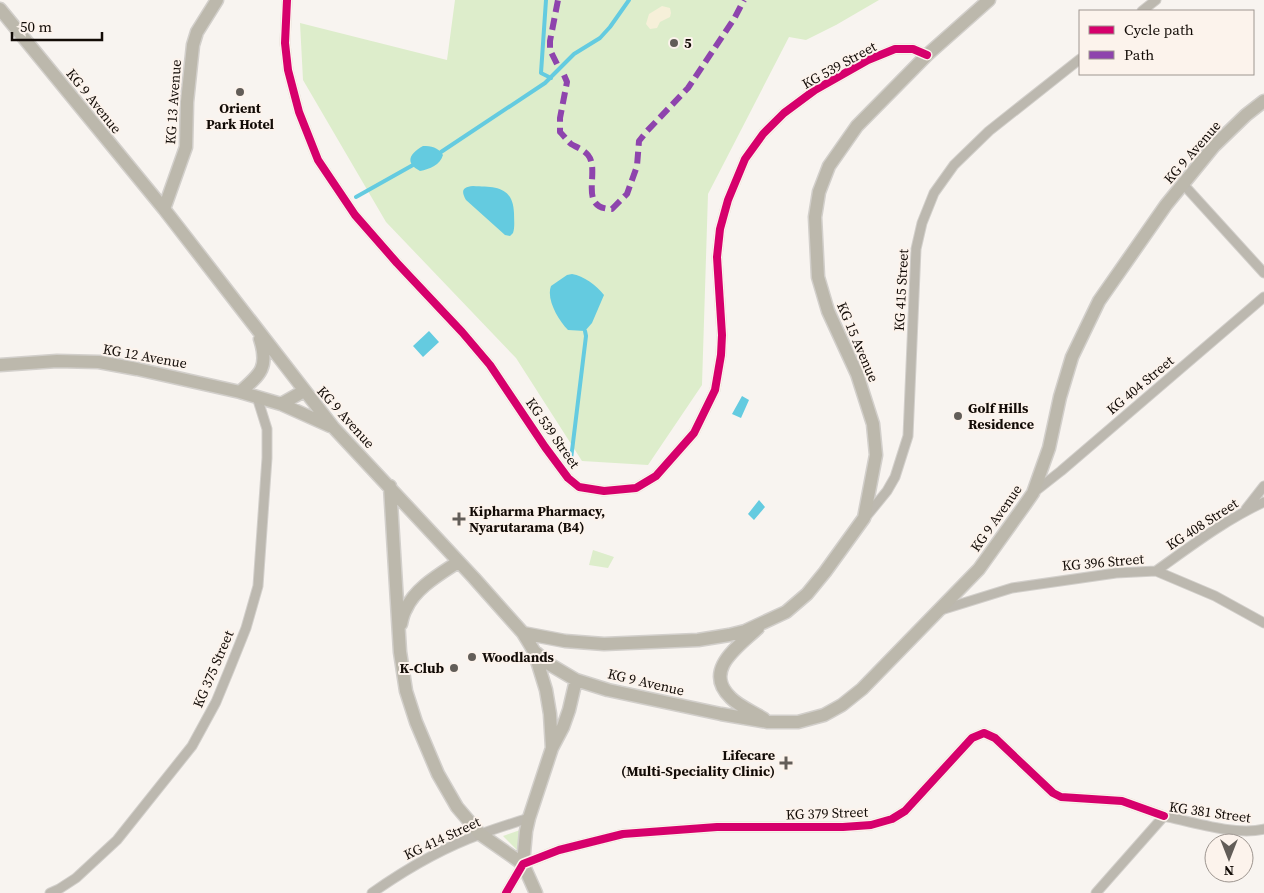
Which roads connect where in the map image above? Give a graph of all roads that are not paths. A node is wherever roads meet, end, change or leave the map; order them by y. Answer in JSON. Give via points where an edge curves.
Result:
{"nodes":[{"id":1,"x":217,"y":0,"type":"edge"},
{"id":2,"x":286,"y":0,"type":"edge"},
{"id":3,"x":988,"y":0,"type":"edge"},
{"id":4,"x":1156,"y":0,"type":"edge"},
{"id":5,"x":0,"y":9,"type":"edge"},
{"id":6,"x":1143,"y":10,"type":"edge"},
{"id":7,"x":927,"y":55,"type":"junction"},
{"id":8,"x":1079,"y":59,"type":"edge"},
{"id":9,"x":1264,"y":101,"type":"edge"},
{"id":10,"x":1183,"y":184,"type":"junction"},
{"id":11,"x":164,"y":209,"type":"junction"},
{"id":12,"x":1264,"y":273,"type":"edge"},
{"id":13,"x":1264,"y":298,"type":"edge"},
{"id":14,"x":258,"y":332,"type":"junction"},
{"id":15,"x":0,"y":365,"type":"edge"},
{"id":16,"x":304,"y":391,"type":"junction"},
{"id":17,"x":240,"y":392,"type":"junction"},
{"id":18,"x":257,"y":397,"type":"junction"},
{"id":19,"x":281,"y":404,"type":"junction"},
{"id":20,"x":333,"y":427,"type":"junction"},
{"id":21,"x":390,"y":486,"type":"junction"},
{"id":22,"x":1264,"y":486,"type":"edge"},
{"id":23,"x":1033,"y":493,"type":"junction"},
{"id":24,"x":1264,"y":502,"type":"edge"},
{"id":25,"x":1244,"y":511,"type":"junction"},
{"id":26,"x":864,"y":518,"type":"junction"},
{"id":27,"x":458,"y":562,"type":"junction"},
{"id":28,"x":1156,"y":571,"type":"junction"},
{"id":29,"x":936,"y":612,"type":"junction"},
{"id":30,"x":1262,"y":620,"type":"edge"},
{"id":31,"x":766,"y":622,"type":"junction"},
{"id":32,"x":398,"y":632,"type":"junction"},
{"id":33,"x":523,"y":633,"type":"junction"},
{"id":34,"x":534,"y":650,"type":"junction"},
{"id":35,"x":576,"y":680,"type":"junction"},
{"id":36,"x":768,"y":722,"type":"junction"},
{"id":37,"x":552,"y":748,"type":"junction"},
{"id":38,"x":1164,"y":816,"type":"junction"},
{"id":39,"x":529,"y":818,"type":"junction"},
{"id":40,"x":1264,"y":829,"type":"edge"},
{"id":41,"x":480,"y":834,"type":"junction"},
{"id":42,"x":523,"y":864,"type":"junction"},
{"id":43,"x":50,"y":893,"type":"edge"},
{"id":44,"x":372,"y":893,"type":"edge"},
{"id":45,"x":506,"y":893,"type":"edge"},
{"id":46,"x":536,"y":893,"type":"edge"},
{"id":47,"x":1096,"y":893,"type":"edge"}],
"edges":[{"from":1,"to":11,"type":"main road","name":"KG 13 Avenue","via":[[197,32],[193,45],[186,147]]},
{"from":2,"to":7,"type":"street","name":"KG 539 Street","via":[[288,70],[299,112],[318,160],[355,215],[490,365],[568,478],[579,487],[604,491],[636,488],[656,476],[694,433],[715,390],[722,335],[717,257],[720,229],[728,200],[746,159],[763,134],[815,90],[868,60],[896,49],[913,49]]},
{"from":3,"to":7,"type":"main road","name":"KG 15 Avenue"},
{"from":4,"to":6,"type":"street"},
{"from":5,"to":11,"type":"main road","name":"KG 9 Avenue"},
{"from":7,"to":26,"type":"main road","name":"KG 15 Avenue","via":[[857,126],[829,166],[819,192],[815,217],[818,277],[828,311],[857,374],[874,435],[876,455]]},
{"from":8,"to":26,"type":"street","name":"KG 415 Street","via":[[989,131],[954,166],[934,193],[916,249],[908,436],[896,477]]},
{"from":9,"to":10,"type":"main road","name":"KG 9 Avenue","via":[[1214,146]]},
{"from":10,"to":12,"type":"street"},
{"from":10,"to":23,"type":"main road","name":"KG 9 Avenue","via":[[1099,301],[1072,356],[1049,448]]},
{"from":11,"to":14,"type":"main road","name":"KG 9 Avenue"},
{"from":13,"to":23,"type":"street","name":"KG 404 Street"},
{"from":14,"to":16,"type":"main road","name":"KG 9 Avenue"},
{"from":14,"to":17,"type":"main road","via":[[265,353],[264,364]]},
{"from":15,"to":17,"type":"main road","name":"KG 12 Avenue","via":[[99,362]]},
{"from":16,"to":19,"type":"main road"},
{"from":16,"to":20,"type":"main road","name":"KG 9 Avenue"},
{"from":17,"to":18,"type":"main road","name":"KG 12 Avenue"},
{"from":18,"to":19,"type":"main road","name":"KG 12 Avenue"},
{"from":18,"to":43,"type":"street","name":"KG 375 Street","via":[[266,429],[267,458],[258,586],[246,628],[216,702],[192,746],[117,840],[76,878]]},
{"from":19,"to":20,"type":"main road","name":"KG 12 Avenue"},
{"from":20,"to":21,"type":"main road","name":"KG 9 Avenue"},
{"from":21,"to":27,"type":"main road","name":"KG 9 Avenue"},
{"from":21,"to":32,"type":"main road"},
{"from":22,"to":25,"type":"street"},
{"from":23,"to":29,"type":"main road","name":"KG 9 Avenue","via":[[978,569]]},
{"from":24,"to":25,"type":"street","name":"KG 408 Street"},
{"from":25,"to":28,"type":"street","name":"KG 408 Street"},
{"from":26,"to":31,"type":"main road","name":"KG 15 Avenue","via":[[807,594],[786,612]]},
{"from":27,"to":32,"type":"main road","via":[[416,595],[406,608]]},
{"from":27,"to":33,"type":"main road","name":"KG 9 Avenue"},
{"from":28,"to":29,"type":"street","name":"KG 396 Street","via":[[1049,581],[1012,588]]},
{"from":28,"to":30,"type":"street","name":"KG 396 Street"},
{"from":29,"to":36,"type":"main road","name":"KG 9 Avenue","via":[[862,689],[842,705],[824,715],[798,722]]},
{"from":31,"to":33,"type":"main road","name":"KG 15 Avenue","via":[[745,631],[698,640],[604,644]]},
{"from":31,"to":36,"type":"main road","via":[[729,656],[721,667],[719,678],[732,700]]},
{"from":32,"to":41,"type":"main road","via":[[406,691],[416,722],[438,774],[457,807]]},
{"from":33,"to":34,"type":"main road","name":"KG 9 Avenue"},
{"from":34,"to":35,"type":"main road","name":"KG 9 Avenue","via":[[549,664]]},
{"from":34,"to":37,"type":"main road","via":[[546,690]]},
{"from":35,"to":36,"type":"main road","name":"KG 9 Avenue","via":[[627,694]]},
{"from":35,"to":37,"type":"main road","via":[[563,727]]},
{"from":37,"to":39,"type":"main road"},
{"from":38,"to":40,"type":"street","name":"KG 381 Street","via":[[1239,831]]},
{"from":38,"to":42,"type":"street","name":"KG 379 Street","via":[[1122,801],[1061,797],[996,738],[984,733],[972,738],[905,811],[871,825],[717,827],[622,834],[559,850]]},
{"from":38,"to":47,"type":"street","name":"KG 381 Street"},
{"from":39,"to":41,"type":"street","name":"KG 414 Street"},
{"from":39,"to":42,"type":"main road"},
{"from":41,"to":42,"type":"main road"},
{"from":41,"to":44,"type":"street","name":"KG 414 Street","via":[[430,856]]},
{"from":42,"to":45,"type":"street"},
{"from":42,"to":46,"type":"main road"}]}
